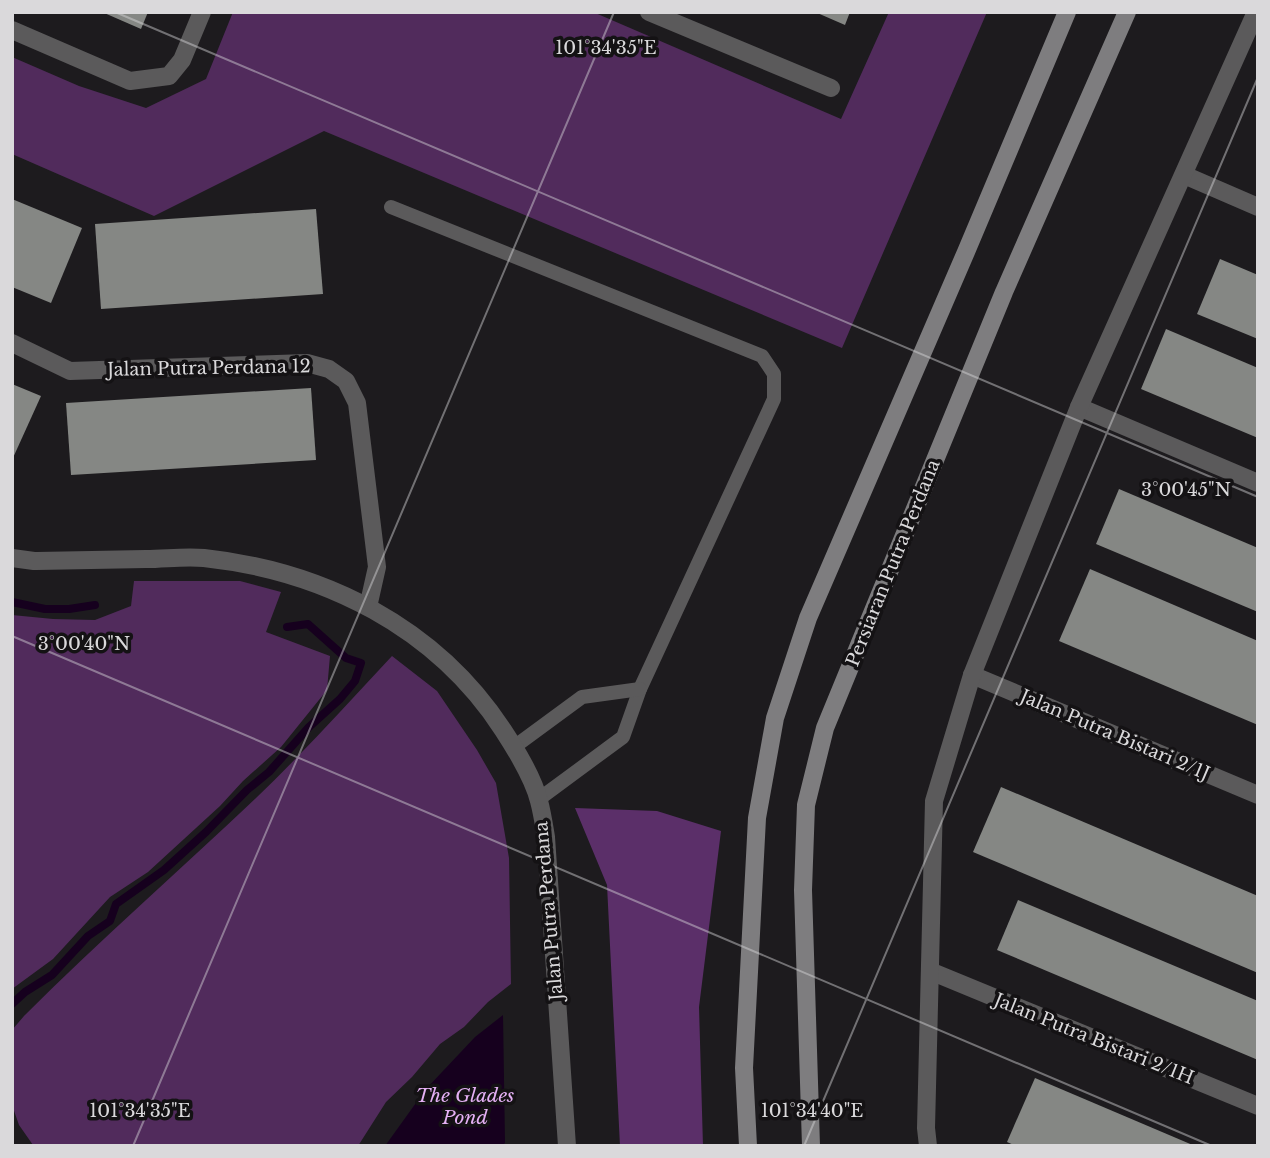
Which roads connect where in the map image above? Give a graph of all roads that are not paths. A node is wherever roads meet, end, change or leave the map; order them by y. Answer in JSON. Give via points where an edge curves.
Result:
{"nodes":[{"id":1,"x":202,"y":12,"type":"edge"},
{"id":2,"x":649,"y":12,"type":"edge"},
{"id":3,"x":1067,"y":12,"type":"edge"},
{"id":4,"x":1127,"y":12,"type":"edge"},
{"id":5,"x":1256,"y":12,"type":"edge"},
{"id":6,"x":12,"y":30,"type":"edge"},
{"id":7,"x":831,"y":88,"type":"dead end"},
{"id":8,"x":1184,"y":175,"type":"junction"},
{"id":9,"x":391,"y":207,"type":"dead end"},
{"id":10,"x":1258,"y":207,"type":"edge"},
{"id":11,"x":12,"y":343,"type":"edge"},
{"id":12,"x":1079,"y":407,"type":"junction"},
{"id":13,"x":1258,"y":483,"type":"edge"},
{"id":14,"x":12,"y":558,"type":"edge"},
{"id":15,"x":368,"y":607,"type":"junction"},
{"id":16,"x":972,"y":675,"type":"junction"},
{"id":17,"x":640,"y":689,"type":"junction"},
{"id":18,"x":514,"y":747,"type":"junction"},
{"id":19,"x":1258,"y":795,"type":"edge"},
{"id":20,"x":539,"y":799,"type":"junction"},
{"id":21,"x":930,"y":971,"type":"junction"},
{"id":22,"x":1258,"y":1106,"type":"edge"},
{"id":23,"x":567,"y":1146,"type":"edge"},
{"id":24,"x":748,"y":1146,"type":"edge"},
{"id":25,"x":811,"y":1146,"type":"edge"},
{"id":26,"x":928,"y":1146,"type":"edge"}],
"edges":[{"from":1,"to":6,"type":"street","via":[[182,60],[169,76],[130,81]]},
{"from":2,"to":7,"type":"street"},
{"from":3,"to":24,"type":"main road","via":[[808,618],[775,718],[757,818],[744,1068]]},
{"from":4,"to":25,"type":"main road","name":"Persiaran Putra Perdana","via":[[1004,292],[825,728],[806,805],[803,890]]},
{"from":5,"to":8,"type":"street"},
{"from":8,"to":10,"type":"street"},
{"from":8,"to":12,"type":"street"},
{"from":9,"to":17,"type":"lane","via":[[762,356],[774,374],[775,400]]},
{"from":11,"to":15,"type":"street","name":"Jalan Putra Perdana 12","via":[[70,371],[307,363],[329,369],[346,381],[357,403],[377,567]]},
{"from":12,"to":13,"type":"street"},
{"from":12,"to":16,"type":"street"},
{"from":14,"to":15,"type":"street","name":"Jalan Putra Perdana","via":[[201,558],[242,563],[289,574]]},
{"from":15,"to":18,"type":"street","name":"Jalan Putra Perdana","via":[[396,622],[447,662],[470,685]]},
{"from":16,"to":19,"type":"street","name":"Jalan Putra Bistari 2/1J"},
{"from":16,"to":21,"type":"street","via":[[934,801]]},
{"from":17,"to":18,"type":"lane","via":[[582,697]]},
{"from":17,"to":20,"type":"lane","via":[[623,737]]},
{"from":18,"to":20,"type":"street","name":"Jalan Putra Perdana"},
{"from":20,"to":23,"type":"street","name":"Jalan Putra Perdana","via":[[546,837]]},
{"from":21,"to":22,"type":"street","name":"Jalan Putra Bistari 2/1H"},
{"from":21,"to":26,"type":"street"}]}
